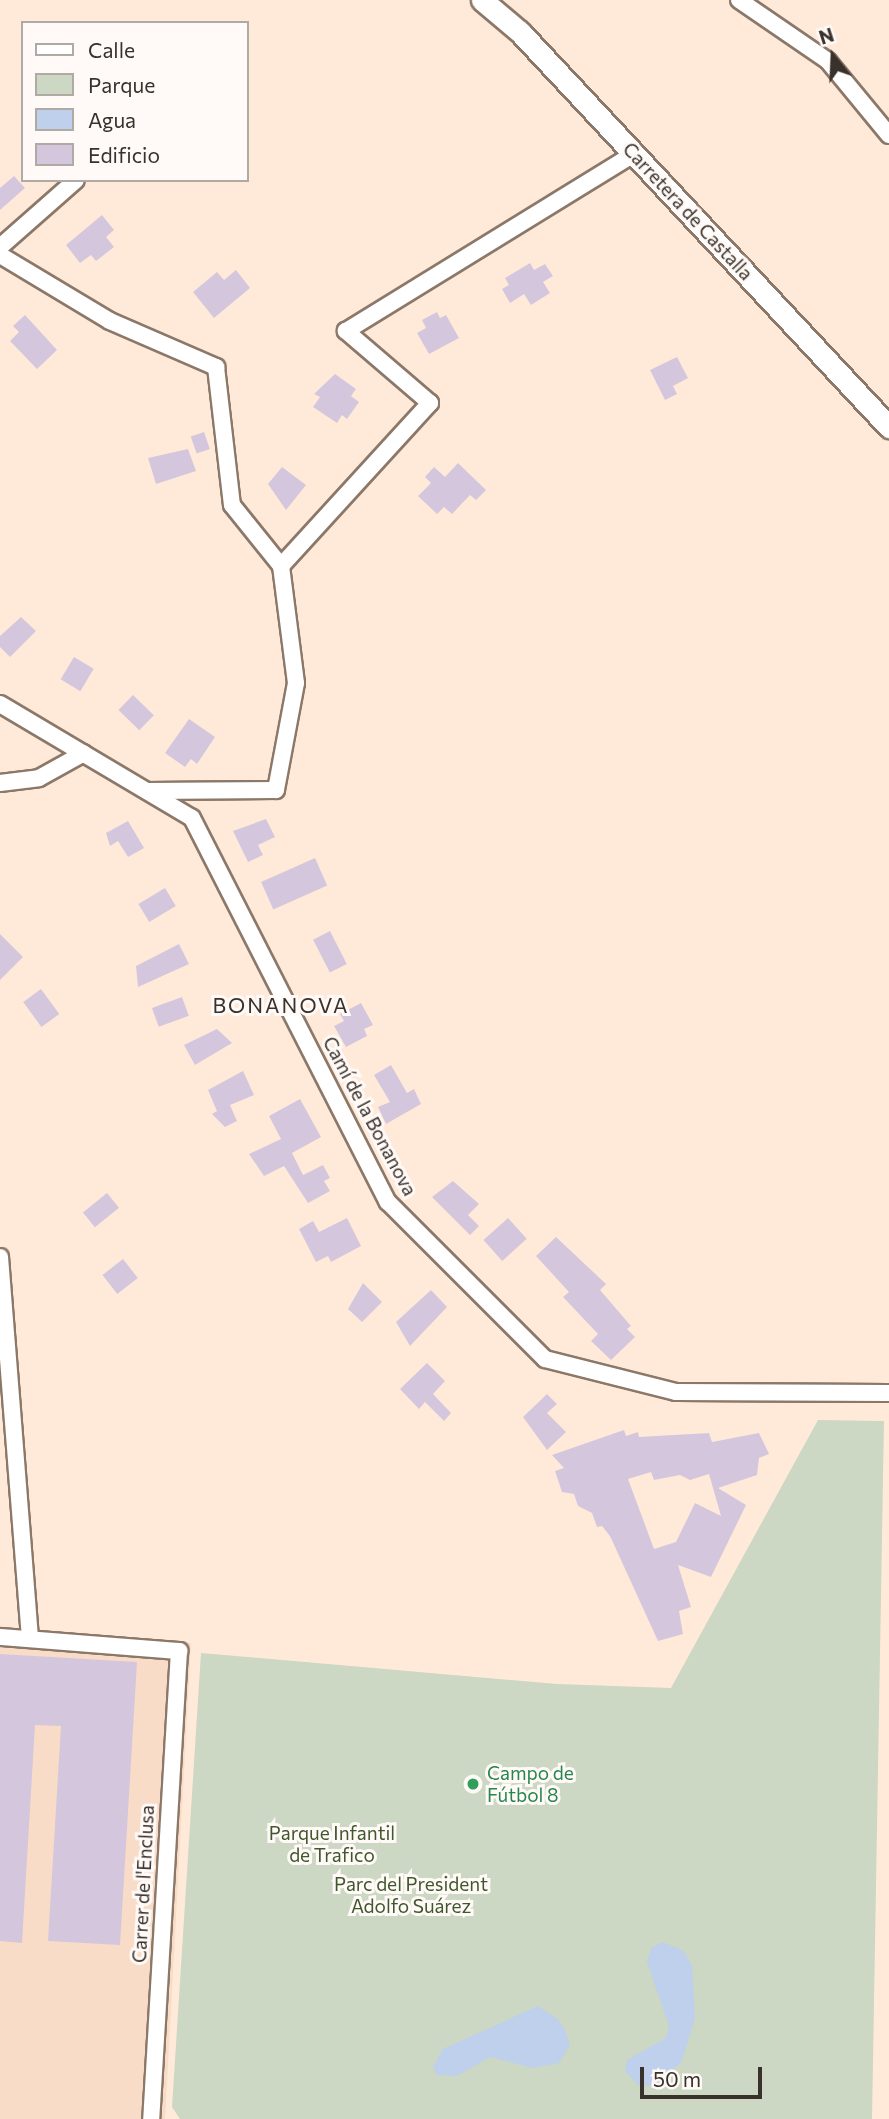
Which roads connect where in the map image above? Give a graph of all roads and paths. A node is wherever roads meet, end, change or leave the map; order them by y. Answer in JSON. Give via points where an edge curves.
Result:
{"nodes":[{"id":1,"x":482,"y":0,"type":"edge"},
{"id":2,"x":739,"y":0,"type":"edge"},
{"id":3,"x":889,"y":135,"type":"edge"},
{"id":4,"x":635,"y":153,"type":"junction"},
{"id":5,"x":74,"y":182,"type":"edge"},
{"id":6,"x":0,"y":247,"type":"edge"},
{"id":7,"x":0,"y":255,"type":"edge"},
{"id":8,"x":889,"y":427,"type":"edge"},
{"id":9,"x":281,"y":566,"type":"junction"},
{"id":10,"x":0,"y":704,"type":"edge"},
{"id":11,"x":84,"y":753,"type":"junction"},
{"id":12,"x":0,"y":783,"type":"edge"},
{"id":13,"x":144,"y":791,"type":"junction"},
{"id":14,"x":0,"y":1257,"type":"edge"},
{"id":15,"x":889,"y":1393,"type":"edge"},
{"id":16,"x":0,"y":1637,"type":"edge"},
{"id":17,"x":30,"y":1637,"type":"junction"},
{"id":18,"x":151,"y":2119,"type":"edge"}],
"edges":[{"from":1,"to":4,"type":"main road","name":"Carretera de Castalla","via":[[520,32]]},
{"from":2,"to":3,"type":"street","via":[[828,61]]},
{"from":4,"to":8,"type":"main road","name":"Carretera de Castalla"},
{"from":4,"to":9,"type":"street","via":[[346,331],[429,403]]},
{"from":5,"to":6,"type":"street"},
{"from":7,"to":9,"type":"street","via":[[110,321],[216,367],[232,505]]},
{"from":9,"to":13,"type":"street","via":[[296,683],[276,790]]},
{"from":10,"to":11,"type":"street","name":"Camí de la Bonanova"},
{"from":11,"to":12,"type":"street","via":[[39,778]]},
{"from":11,"to":13,"type":"street","name":"Camí de la Bonanova"},
{"from":13,"to":15,"type":"street","name":"Camí de la Bonanova","via":[[192,818],[388,1202],[545,1359],[676,1392]]},
{"from":14,"to":17,"type":"street"},
{"from":16,"to":17,"type":"street"},
{"from":17,"to":18,"type":"street","name":"Carrer de l'Enclusa","via":[[179,1651]]}]}
